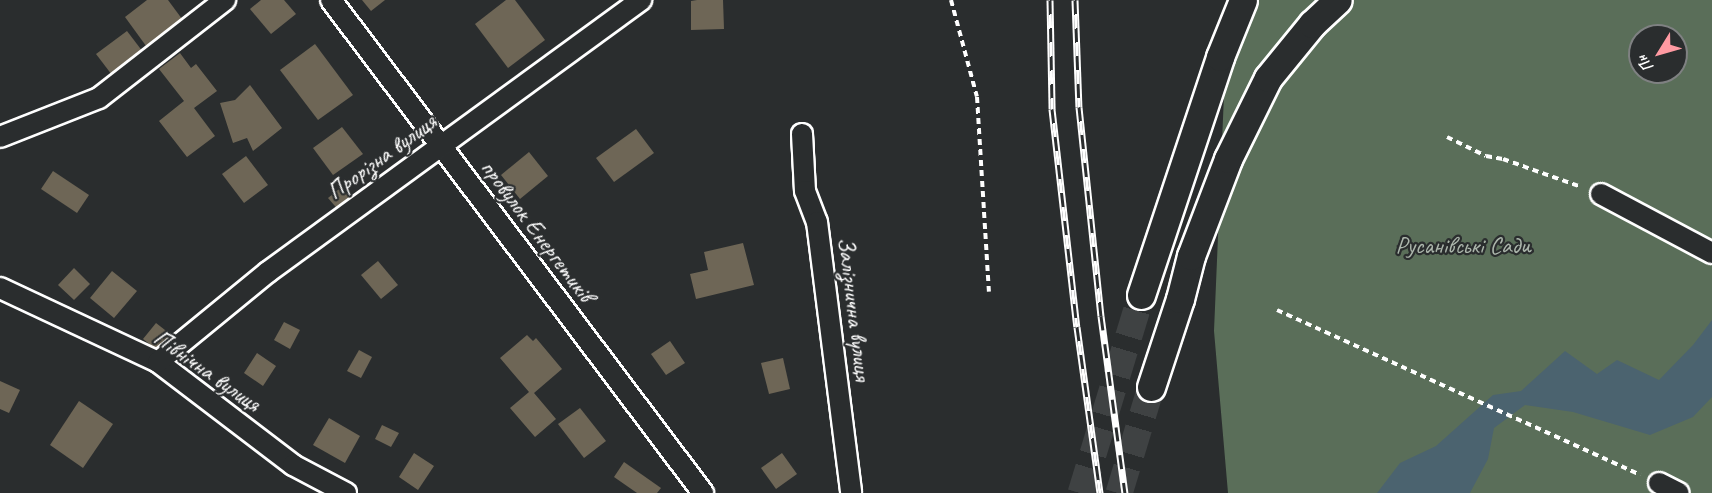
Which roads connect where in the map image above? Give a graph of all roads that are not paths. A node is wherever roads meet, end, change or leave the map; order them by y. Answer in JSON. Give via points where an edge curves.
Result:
{"nodes":[{"id":1,"x":225,"y":0,"type":"edge"},
{"id":2,"x":330,"y":0,"type":"edge"},
{"id":3,"x":641,"y":0,"type":"edge"},
{"id":4,"x":1243,"y":0,"type":"edge"},
{"id":5,"x":1338,"y":0,"type":"edge"},
{"id":6,"x":802,"y":134,"type":"dead end"},
{"id":7,"x":0,"y":137,"type":"edge"},
{"id":8,"x":440,"y":146,"type":"junction"},
{"id":9,"x":1601,"y":194,"type":"road end"},
{"id":10,"x":1712,"y":253,"type":"edge"},
{"id":11,"x":0,"y":288,"type":"edge"},
{"id":12,"x":1141,"y":295,"type":"tunnel mouth"},
{"id":13,"x":158,"y":362,"type":"junction"},
{"id":14,"x":1151,"y":387,"type":"tunnel mouth"},
{"id":15,"x":1659,"y":483,"type":"road end"},
{"id":16,"x":346,"y":493,"type":"edge"},
{"id":17,"x":703,"y":493,"type":"edge"},
{"id":18,"x":851,"y":493,"type":"edge"},
{"id":19,"x":1679,"y":493,"type":"edge"}],
"edges":[{"from":1,"to":7,"type":"street","via":[[99,98]]},
{"from":2,"to":8,"type":"street","name":"провулок Енергетиків"},
{"from":3,"to":8,"type":"street","name":"Прорізна вулиця"},
{"from":4,"to":12,"type":"main road","via":[[1220,57]]},
{"from":5,"to":14,"type":"main road","via":[[1312,24],[1268,78],[1228,159],[1191,256]]},
{"from":6,"to":18,"type":"street","name":"Залізнична вулиця","via":[[805,191],[817,222]]},
{"from":8,"to":13,"type":"street","name":"Прорізна вулиця","via":[[268,272]]},
{"from":8,"to":17,"type":"street","name":"провулок Енергетиків"},
{"from":9,"to":10,"type":"street"},
{"from":11,"to":13,"type":"street","name":"Північна вулиця"},
{"from":13,"to":16,"type":"street","name":"Північна вулиця","via":[[293,465]]},
{"from":15,"to":19,"type":"street"}]}
